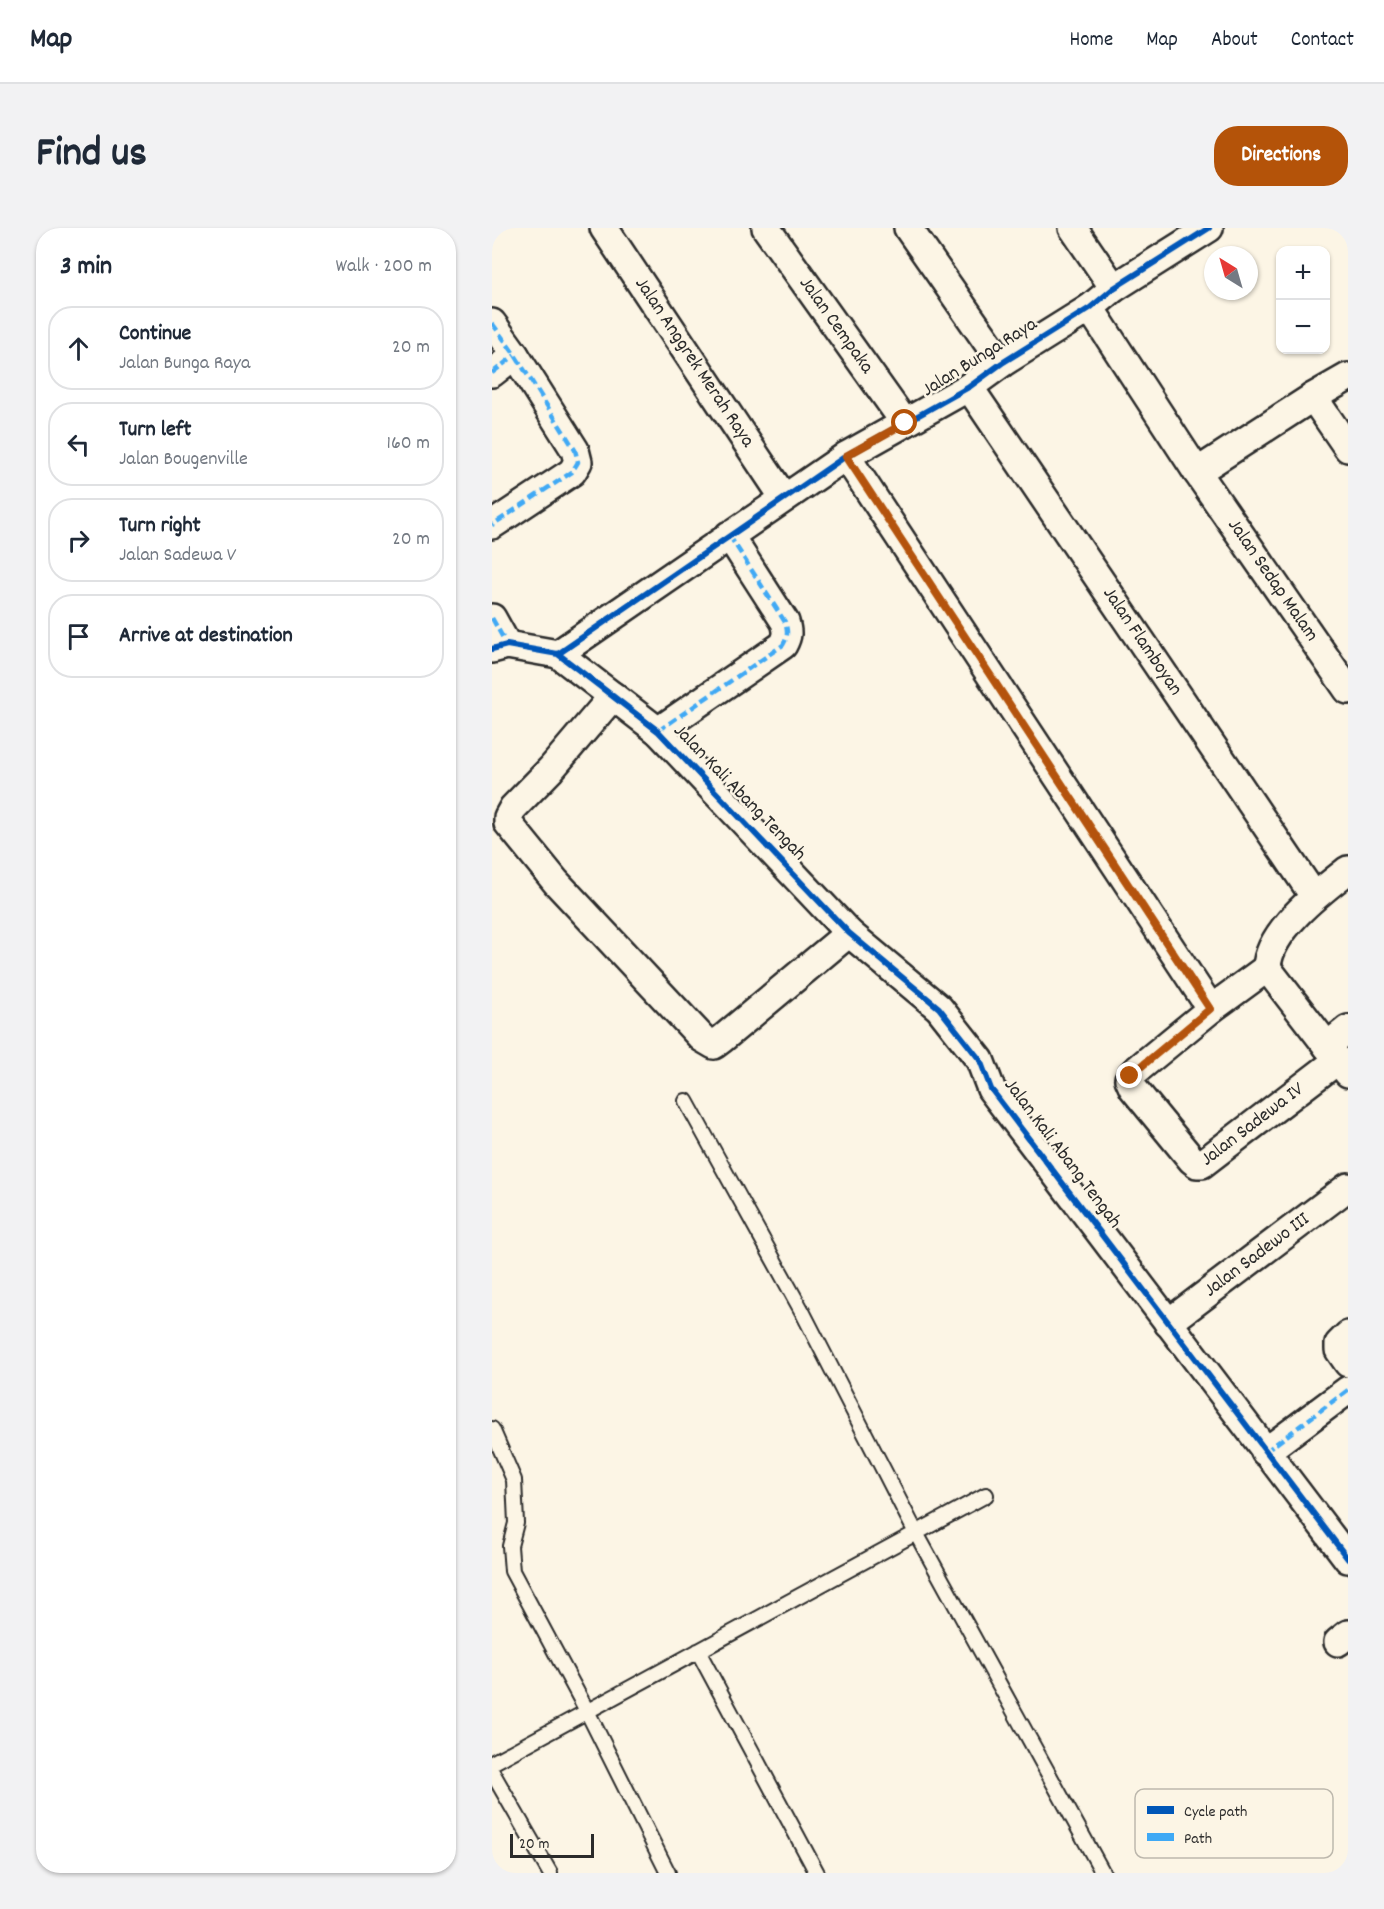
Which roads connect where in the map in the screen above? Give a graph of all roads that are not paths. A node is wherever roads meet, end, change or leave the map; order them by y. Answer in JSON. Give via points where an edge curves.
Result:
{"nodes":[{"id":1,"x":604,"y":228,"type":"edge"},
{"id":2,"x":766,"y":228,"type":"edge"},
{"id":3,"x":908,"y":228,"type":"edge"},
{"id":4,"x":1073,"y":228,"type":"edge"},
{"id":5,"x":1209,"y":228,"type":"edge"},
{"id":6,"x":1114,"y":288,"type":"junction"},
{"id":7,"x":1090,"y":308,"type":"junction"},
{"id":8,"x":492,"y":323,"type":"edge"},
{"id":9,"x":515,"y":356,"type":"junction"},
{"id":10,"x":1002,"y":363,"type":"junction"},
{"id":11,"x":492,"y":373,"type":"edge"},
{"id":12,"x":1348,"y":377,"type":"edge"},
{"id":13,"x":969,"y":387,"type":"junction"},
{"id":14,"x":1313,"y":398,"type":"junction"},
{"id":15,"x":905,"y":423,"type":"junction"},
{"id":16,"x":1348,"y":448,"type":"edge"},
{"id":17,"x":846,"y":456,"type":"junction"},
{"id":18,"x":1197,"y":472,"type":"junction"},
{"id":19,"x":784,"y":498,"type":"junction"},
{"id":20,"x":492,"y":525,"type":"edge"},
{"id":21,"x":729,"y":535,"type":"junction"},
{"id":22,"x":492,"y":618,"type":"edge"},
{"id":23,"x":499,"y":647,"type":"edge"},
{"id":24,"x":558,"y":654,"type":"junction"},
{"id":25,"x":1348,"y":690,"type":"edge"},
{"id":26,"x":613,"y":696,"type":"junction"},
{"id":27,"x":658,"y":731,"type":"junction"},
{"id":28,"x":1348,"y":870,"type":"edge"},
{"id":29,"x":1314,"y":896,"type":"junction"},
{"id":30,"x":849,"y":933,"type":"junction"},
{"id":31,"x":1267,"y":968,"type":"junction"},
{"id":32,"x":1210,"y":1009,"type":"junction"},
{"id":33,"x":1348,"y":1029,"type":"edge"},
{"id":34,"x":1338,"y":1060,"type":"edge"},
{"id":35,"x":686,"y":1101,"type":"dead end"},
{"id":36,"x":1348,"y":1187,"type":"edge"},
{"id":37,"x":1168,"y":1323,"type":"junction"},
{"id":38,"x":1348,"y":1335,"type":"edge"},
{"id":39,"x":1348,"y":1363,"type":"edge"},
{"id":40,"x":1348,"y":1390,"type":"edge"},
{"id":41,"x":492,"y":1429,"type":"edge"},
{"id":42,"x":1265,"y":1452,"type":"junction"},
{"id":43,"x":986,"y":1495,"type":"dead end"},
{"id":44,"x":916,"y":1533,"type":"junction"},
{"id":45,"x":1348,"y":1559,"type":"edge"},
{"id":46,"x":698,"y":1651,"type":"junction"},
{"id":47,"x":586,"y":1711,"type":"junction"},
{"id":48,"x":492,"y":1763,"type":"edge"},
{"id":49,"x":492,"y":1772,"type":"edge"},
{"id":50,"x":550,"y":1873,"type":"edge"},
{"id":51,"x":668,"y":1873,"type":"edge"},
{"id":52,"x":818,"y":1873,"type":"edge"},
{"id":53,"x":1103,"y":1873,"type":"edge"}],
"edges":[{"from":1,"to":19,"type":"street","name":"Jalan Anggrek Merah Raya"},
{"from":2,"to":15,"type":"street","name":"Jalan Cempaka"},
{"from":3,"to":10,"type":"street"},
{"from":4,"to":6,"type":"street"},
{"from":5,"to":6,"type":"street","name":"Jalan Bunga Raya"},
{"from":6,"to":7,"type":"street","name":"Jalan Bunga Raya"},
{"from":7,"to":10,"type":"street","name":"Jalan Bunga Raya"},
{"from":7,"to":18,"type":"street","name":"Jalan Sedap Malam"},
{"from":8,"to":9,"type":"street"},
{"from":9,"to":11,"type":"street"},
{"from":9,"to":20,"type":"street","via":[[575,450],[578,462],[572,472]]},
{"from":10,"to":13,"type":"street","name":"Jalan Bunga Raya"},
{"from":12,"to":14,"type":"street"},
{"from":13,"to":15,"type":"street","name":"Jalan Bunga Raya"},
{"from":13,"to":29,"type":"street","name":"Jalan Flamboyan"},
{"from":14,"to":16,"type":"street"},
{"from":14,"to":18,"type":"street"},
{"from":15,"to":17,"type":"street","name":"Jalan Bunga Raya"},
{"from":17,"to":19,"type":"street","name":"Jalan Bunga Raya"},
{"from":17,"to":32,"type":"street"},
{"from":18,"to":25,"type":"street","name":"Jalan Sedap Malam"},
{"from":19,"to":21,"type":"street","name":"Jalan Bunga Raya"},
{"from":21,"to":24,"type":"street","name":"Jalan Bunga Raya"},
{"from":21,"to":27,"type":"street","via":[[784,622],[787,637],[783,645]]},
{"from":22,"to":23,"type":"street"},
{"from":23,"to":24,"type":"street","name":"Jalan Kali Abang Tengah"},
{"from":24,"to":26,"type":"street","name":"Jalan Kali Abang Tengah"},
{"from":26,"to":27,"type":"street","name":"Jalan Kali Abang Tengah"},
{"from":26,"to":30,"type":"street","via":[[552,769],[513,808],[508,824],[556,882],[702,1038],[714,1045],[722,1040]]},
{"from":27,"to":30,"type":"street","name":"Jalan Kali Abang Tengah"},
{"from":28,"to":29,"type":"street"},
{"from":29,"to":31,"type":"street","via":[[1274,942]]},
{"from":30,"to":37,"type":"street","name":"Jalan Kali Abang Tengah","via":[[939,1008],[980,1060],[991,1089]]},
{"from":31,"to":32,"type":"street"},
{"from":31,"to":34,"type":"street"},
{"from":32,"to":34,"type":"street","name":"Jalan Sadewa IV","via":[[1129,1079],[1197,1164]]},
{"from":33,"to":34,"type":"street"},
{"from":35,"to":44,"type":"lane","via":[[803,1313]]},
{"from":36,"to":37,"type":"street","name":"Jalan Sadewo III"},
{"from":37,"to":42,"type":"street","name":"Jalan Kali Abang Tengah"},
{"from":38,"to":39,"type":"street","via":[[1339,1344],[1339,1350]]},
{"from":40,"to":42,"type":"street"},
{"from":41,"to":47,"type":"lane","via":[[514,1480],[512,1571]]},
{"from":42,"to":45,"type":"street","name":"Jalan Kali Abang Tengah"},
{"from":43,"to":44,"type":"lane"},
{"from":44,"to":46,"type":"lane"},
{"from":44,"to":53,"type":"lane"},
{"from":46,"to":47,"type":"lane"},
{"from":46,"to":52,"type":"lane"},
{"from":47,"to":48,"type":"lane"},
{"from":47,"to":51,"type":"lane"},
{"from":49,"to":50,"type":"lane"}]}
